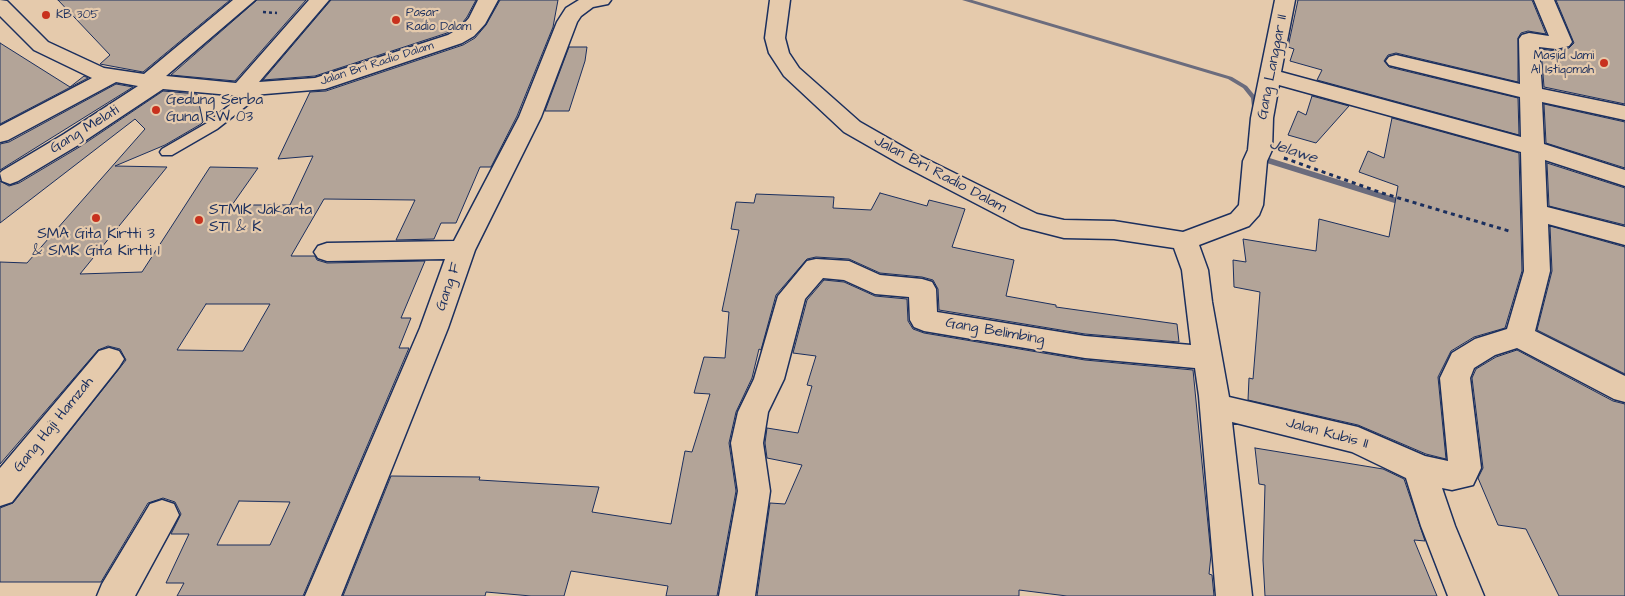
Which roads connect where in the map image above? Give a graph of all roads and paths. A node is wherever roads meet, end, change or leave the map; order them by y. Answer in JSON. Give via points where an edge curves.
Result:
{"nodes":[{"id":1,"x":488,"y":0,"type":"edge"},
{"id":2,"x":601,"y":0,"type":"edge"},
{"id":3,"x":780,"y":0,"type":"edge"},
{"id":4,"x":1285,"y":0,"type":"edge"},
{"id":5,"x":1544,"y":0,"type":"edge"},
{"id":6,"x":0,"y":5,"type":"edge"},
{"id":7,"x":239,"y":6,"type":"edge"},
{"id":8,"x":313,"y":7,"type":"edge"},
{"id":9,"x":1396,"y":61,"type":"dead end"},
{"id":10,"x":110,"y":76,"type":"junction"},
{"id":11,"x":1270,"y":76,"type":"junction"},
{"id":12,"x":154,"y":82,"type":"junction"},
{"id":13,"x":250,"y":90,"type":"junction"},
{"id":14,"x":1530,"y":93,"type":"junction"},
{"id":15,"x":1624,"y":118,"type":"edge"},
{"id":16,"x":0,"y":135,"type":"edge"},
{"id":17,"x":1533,"y":148,"type":"junction"},
{"id":18,"x":167,"y":152,"type":"dead end"},
{"id":19,"x":1258,"y":155,"type":"junction"},
{"id":20,"x":10,"y":176,"type":"dead end"},
{"id":21,"x":1625,"y":178,"type":"edge"},
{"id":22,"x":1536,"y":212,"type":"junction"},
{"id":23,"x":1514,"y":233,"type":"dead end"},
{"id":24,"x":1625,"y":236,"type":"edge"},
{"id":25,"x":1185,"y":241,"type":"junction"},
{"id":26,"x":462,"y":250,"type":"junction"},
{"id":27,"x":327,"y":252,"type":"dead end"},
{"id":28,"x":1518,"y":336,"type":"junction"},
{"id":29,"x":1207,"y":358,"type":"junction"},
{"id":30,"x":109,"y":359,"type":"dead end"},
{"id":31,"x":1625,"y":390,"type":"edge"},
{"id":32,"x":1215,"y":401,"type":"junction"},
{"id":33,"x":1420,"y":469,"type":"junction"},
{"id":34,"x":0,"y":492,"type":"edge"},
{"id":35,"x":162,"y":515,"type":"dead end"},
{"id":36,"x":115,"y":596,"type":"edge"},
{"id":37,"x":323,"y":596,"type":"edge"},
{"id":38,"x":737,"y":596,"type":"edge"},
{"id":39,"x":1234,"y":596,"type":"edge"},
{"id":40,"x":1466,"y":596,"type":"edge"}],
"edges":[{"from":1,"to":13,"type":"street","name":"Jalan Bri Radio Dalam","via":[[478,20],[456,39],[317,84]]},
{"from":2,"to":26,"type":"street","name":"Gang F","via":[[587,3],[573,12],[567,22],[530,117]]},
{"from":3,"to":25,"type":"street","name":"Jalan Bri Radio Dalam","via":[[775,38],[779,53],[791,72],[852,126],[908,159],[1030,221],[1064,229],[1114,230]]},
{"from":4,"to":11,"type":"street","name":"Gang Langgar II"},
{"from":5,"to":14,"type":"street","via":[[1562,42],[1529,39]]},
{"from":6,"to":10,"type":"street","name":"Jalan Bri Radio Dalam","via":[[41,46],[80,66]]},
{"from":7,"to":8,"type":"path"},
{"from":7,"to":12,"type":"street","name":"Gang Melati"},
{"from":8,"to":13,"type":"street"},
{"from":9,"to":14,"type":"street"},
{"from":10,"to":12,"type":"street","name":"Jalan Bri Radio Dalam"},
{"from":10,"to":16,"type":"street"},
{"from":11,"to":17,"type":"street"},
{"from":11,"to":19,"type":"street","name":"Gang Langgar II"},
{"from":12,"to":13,"type":"street","name":"Jalan Bri Radio Dalam"},
{"from":12,"to":20,"type":"street","name":"Gang Melati","via":[[72,139]]},
{"from":13,"to":18,"type":"lane","via":[[212,126]]},
{"from":14,"to":15,"type":"street"},
{"from":14,"to":17,"type":"street"},
{"from":17,"to":21,"type":"street"},
{"from":17,"to":22,"type":"street"},
{"from":19,"to":23,"type":"path"},
{"from":19,"to":25,"type":"street","name":"Gang Langgar II","via":[[1246,215]]},
{"from":22,"to":24,"type":"street"},
{"from":22,"to":28,"type":"street","via":[[1538,266]]},
{"from":25,"to":29,"type":"street","via":[[1195,270]]},
{"from":26,"to":27,"type":"street"},
{"from":26,"to":37,"type":"street","name":"Gang F","via":[[434,328]]},
{"from":28,"to":31,"type":"street"},
{"from":28,"to":33,"type":"street","name":"Jalan Kubis II","via":[[1485,347],[1462,362],[1455,378],[1466,468],[1462,475]]},
{"from":29,"to":32,"type":"street"},
{"from":29,"to":38,"type":"street","name":"Gang Belimbing","via":[[1084,347],[924,320],[922,289],[875,284],[849,271],[816,268],[792,296],[769,379],[753,412],[747,443],[754,491]]},
{"from":30,"to":34,"type":"street","name":"Gang Haji Hamzah"},
{"from":32,"to":33,"type":"street","name":"Jalan Kubis II","via":[[1358,440]]},
{"from":32,"to":39,"type":"street"},
{"from":33,"to":40,"type":"street"},
{"from":35,"to":36,"type":"street"}]}
